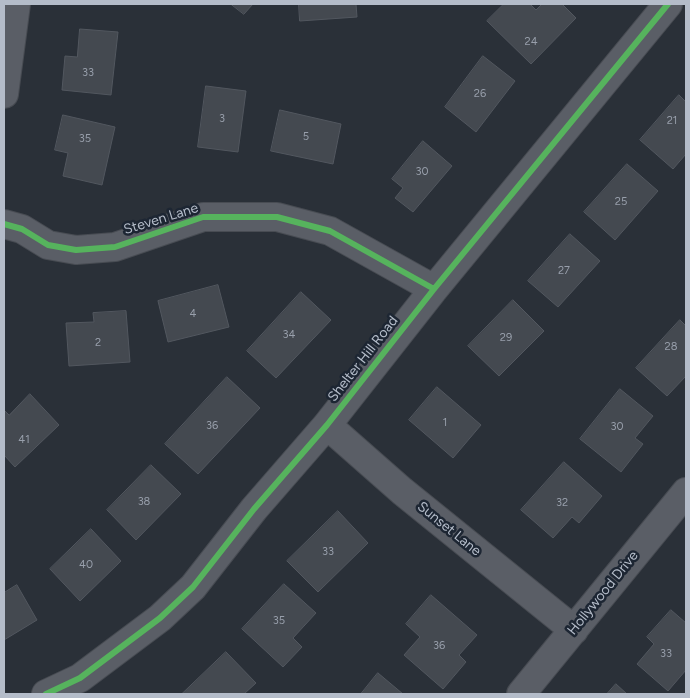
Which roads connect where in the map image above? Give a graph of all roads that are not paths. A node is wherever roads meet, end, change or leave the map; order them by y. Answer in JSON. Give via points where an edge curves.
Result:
{"nodes":[{"id":1,"x":16,"y":4,"type":"edge"},
{"id":2,"x":668,"y":4,"type":"edge"},
{"id":3,"x":4,"y":94,"type":"edge"},
{"id":4,"x":4,"y":224,"type":"edge"},
{"id":5,"x":434,"y":289,"type":"junction"},
{"id":6,"x":327,"y":425,"type":"junction"},
{"id":7,"x":686,"y":492,"type":"edge"},
{"id":8,"x":574,"y":630,"type":"junction"},
{"id":9,"x":46,"y":694,"type":"edge"},
{"id":10,"x":520,"y":694,"type":"edge"}],
"edges":[{"from":1,"to":3,"type":"street"},
{"from":2,"to":5,"type":"street","name":"Shelter Hill Road"},
{"from":4,"to":5,"type":"street","name":"Steven Lane","via":[[22,229],[48,245],[76,250],[115,247],[204,218],[277,217],[330,231]]},
{"from":5,"to":6,"type":"street","name":"Shelter Hill Road"},
{"from":6,"to":8,"type":"street","name":"Sunset Lane","via":[[402,491]]},
{"from":6,"to":9,"type":"street","name":"Shelter Hill Road","via":[[254,508],[193,587],[160,618],[80,678]]},
{"from":7,"to":8,"type":"street","name":"Hollywood Drive"},
{"from":8,"to":10,"type":"street","name":"Hollywood Drive"}]}
